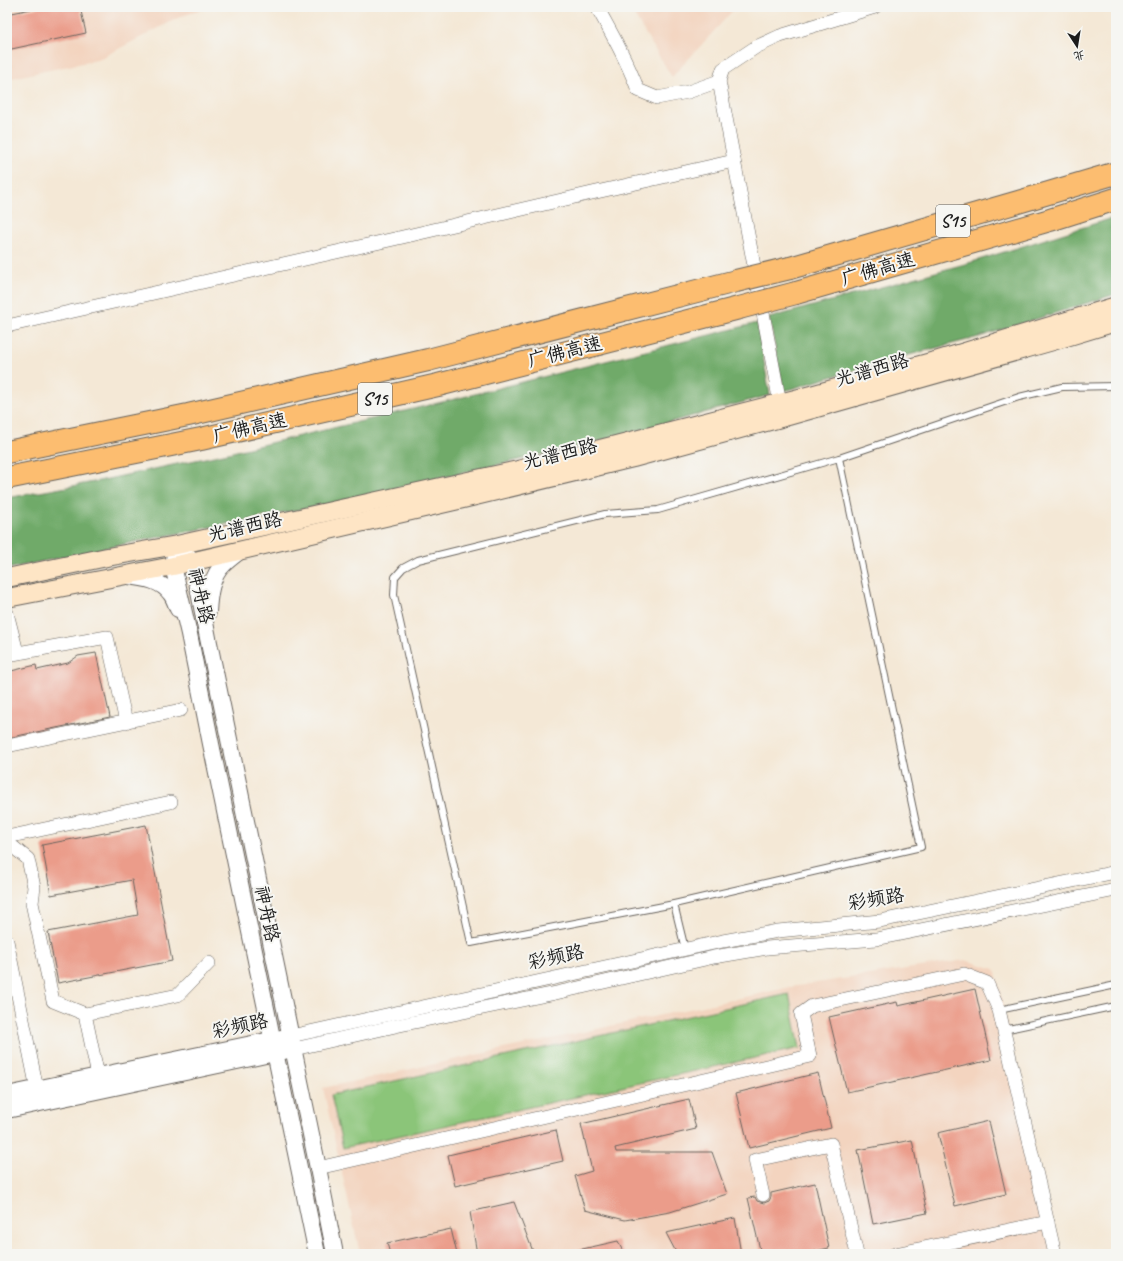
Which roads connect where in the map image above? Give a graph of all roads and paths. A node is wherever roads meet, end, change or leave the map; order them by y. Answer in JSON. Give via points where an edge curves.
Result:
{"nodes":[{"id":1,"x":597,"y":7,"type":"edge"},
{"id":2,"x":875,"y":7,"type":"edge"},
{"id":3,"x":719,"y":81,"type":"junction"},
{"id":4,"x":734,"y":161,"type":"junction"},
{"id":5,"x":1116,"y":173,"type":"edge"},
{"id":6,"x":1116,"y":199,"type":"edge"},
{"id":7,"x":1116,"y":306,"type":"edge"},
{"id":8,"x":1116,"y":322,"type":"edge"},
{"id":9,"x":7,"y":326,"type":"edge"},
{"id":10,"x":1116,"y":386,"type":"edge"},
{"id":11,"x":780,"y":403,"type":"junction"},
{"id":12,"x":7,"y":452,"type":"edge"},
{"id":13,"x":839,"y":458,"type":"junction"},
{"id":14,"x":7,"y":478,"type":"edge"},
{"id":15,"x":177,"y":545,"type":"junction"},
{"id":16,"x":241,"y":550,"type":"junction"},
{"id":17,"x":193,"y":560,"type":"junction"},
{"id":18,"x":173,"y":566,"type":"junction"},
{"id":19,"x":125,"y":575,"type":"junction"},
{"id":20,"x":7,"y":578,"type":"edge"},
{"id":21,"x":7,"y":598,"type":"edge"},
{"id":22,"x":7,"y":613,"type":"edge"},
{"id":23,"x":190,"y":634,"type":"junction"},
{"id":24,"x":208,"y":638,"type":"junction"},
{"id":25,"x":12,"y":653,"type":"edge"},
{"id":26,"x":181,"y":710,"type":"dead end"},
{"id":27,"x":126,"y":722,"type":"junction"},
{"id":28,"x":7,"y":746,"type":"edge"},
{"id":29,"x":170,"y":802,"type":"dead end"},
{"id":30,"x":7,"y":837,"type":"edge"},
{"id":31,"x":7,"y":842,"type":"edge"},
{"id":32,"x":1116,"y":872,"type":"edge"},
{"id":33,"x":1116,"y":890,"type":"edge"},
{"id":34,"x":674,"y":904,"type":"junction"},
{"id":35,"x":7,"y":941,"type":"edge"},
{"id":36,"x":685,"y":949,"type":"junction"},
{"id":37,"x":209,"y":963,"type":"dead end"},
{"id":38,"x":1116,"y":985,"type":"edge"},
{"id":39,"x":1116,"y":1006,"type":"edge"},
{"id":40,"x":999,"y":1010,"type":"junction"},
{"id":41,"x":85,"y":1014,"type":"junction"},
{"id":42,"x":1004,"y":1030,"type":"junction"},
{"id":43,"x":292,"y":1042,"type":"junction"},
{"id":44,"x":273,"y":1047,"type":"junction"},
{"id":45,"x":98,"y":1076,"type":"junction"},
{"id":46,"x":37,"y":1089,"type":"junction"},
{"id":47,"x":7,"y":1095,"type":"edge"},
{"id":48,"x":7,"y":1110,"type":"edge"},
{"id":49,"x":318,"y":1168,"type":"junction"},
{"id":50,"x":763,"y":1195,"type":"dead end"},
{"id":51,"x":1048,"y":1222,"type":"junction"},
{"id":52,"x":317,"y":1254,"type":"edge"},
{"id":53,"x":335,"y":1254,"type":"edge"},
{"id":54,"x":857,"y":1254,"type":"edge"},
{"id":55,"x":895,"y":1254,"type":"edge"},
{"id":56,"x":1055,"y":1254,"type":"edge"}],
"edges":[{"from":1,"to":3,"type":"street","via":[[638,90],[657,98],[688,92]]},
{"from":2,"to":3,"type":"street","via":[[780,36],[756,47],[723,69]]},
{"from":3,"to":4,"type":"street"},
{"from":4,"to":9,"type":"street"},
{"from":4,"to":11,"type":"street"},
{"from":5,"to":12,"type":"highway","name":"广佛高速","number":"S15","bridge":true,"via":[[790,268],[428,360],[188,415]]},
{"from":6,"to":14,"type":"highway","name":"广佛高速","number":"S15","bridge":true,"via":[[796,293],[430,387],[201,439]]},
{"from":7,"to":11,"type":"main road","via":[[928,363]]},
{"from":8,"to":16,"type":"main road","name":"光谱西路","via":[[633,458]]},
{"from":10,"to":13,"type":"lane","via":[[1062,387],[1020,397]]},
{"from":11,"to":15,"type":"main road","via":[[518,470]]},
{"from":13,"to":34,"type":"lane","via":[[922,847]]},
{"from":13,"to":34,"type":"lane","via":[[658,510],[605,514],[418,560],[403,568],[395,577],[394,595],[471,943]]},
{"from":15,"to":17,"type":"street","name":"神舟路"},
{"from":15,"to":18,"type":"street","name":"神舟路"},
{"from":15,"to":20,"type":"main road"},
{"from":16,"to":17,"type":"main road","name":"光谱西路"},
{"from":16,"to":24,"type":"street","via":[[222,565],[211,586],[208,597]]},
{"from":17,"to":18,"type":"main road","name":"光谱西路"},
{"from":17,"to":24,"type":"street","name":"神舟路"},
{"from":18,"to":19,"type":"main road","name":"光谱西路"},
{"from":18,"to":23,"type":"street","name":"神舟路"},
{"from":19,"to":21,"type":"main road","name":"光谱西路"},
{"from":19,"to":23,"type":"street","via":[[164,586],[172,595]]},
{"from":22,"to":25,"type":"street"},
{"from":23,"to":44,"type":"street","name":"神舟路"},
{"from":24,"to":43,"type":"street","name":"神舟路"},
{"from":25,"to":27,"type":"street","via":[[107,636]]},
{"from":26,"to":27,"type":"street"},
{"from":27,"to":28,"type":"street"},
{"from":29,"to":30,"type":"street"},
{"from":31,"to":41,"type":"street","via":[[28,859],[34,887],[32,902],[53,1001]]},
{"from":32,"to":36,"type":"street","name":"彩频路","via":[[880,922],[778,931]]},
{"from":33,"to":43,"type":"street","name":"彩频路","via":[[876,939],[767,948],[714,957],[400,1025]]},
{"from":34,"to":36,"type":"lane"},
{"from":35,"to":46,"type":"street"},
{"from":36,"to":43,"type":"street","name":"彩频路"},
{"from":37,"to":41,"type":"street","via":[[178,995]]},
{"from":38,"to":40,"type":"lane"},
{"from":39,"to":42,"type":"lane"},
{"from":40,"to":42,"type":"street"},
{"from":40,"to":49,"type":"street","via":[[987,983],[964,974],[812,1006],[801,1014],[810,1056]]},
{"from":41,"to":45,"type":"street"},
{"from":42,"to":51,"type":"street"},
{"from":43,"to":44,"type":"street","name":"彩频路"},
{"from":43,"to":49,"type":"street","name":"神舟路"},
{"from":44,"to":45,"type":"street","name":"彩频路"},
{"from":44,"to":48,"type":"street","name":"彩频路"},
{"from":44,"to":52,"type":"street","name":"神舟路"},
{"from":45,"to":46,"type":"street","name":"彩频路"},
{"from":46,"to":47,"type":"street","name":"彩频路"},
{"from":49,"to":53,"type":"street","name":"神舟路"},
{"from":50,"to":54,"type":"street","via":[[755,1160],[831,1144]]},
{"from":51,"to":55,"type":"street"},
{"from":51,"to":56,"type":"street"}]}
